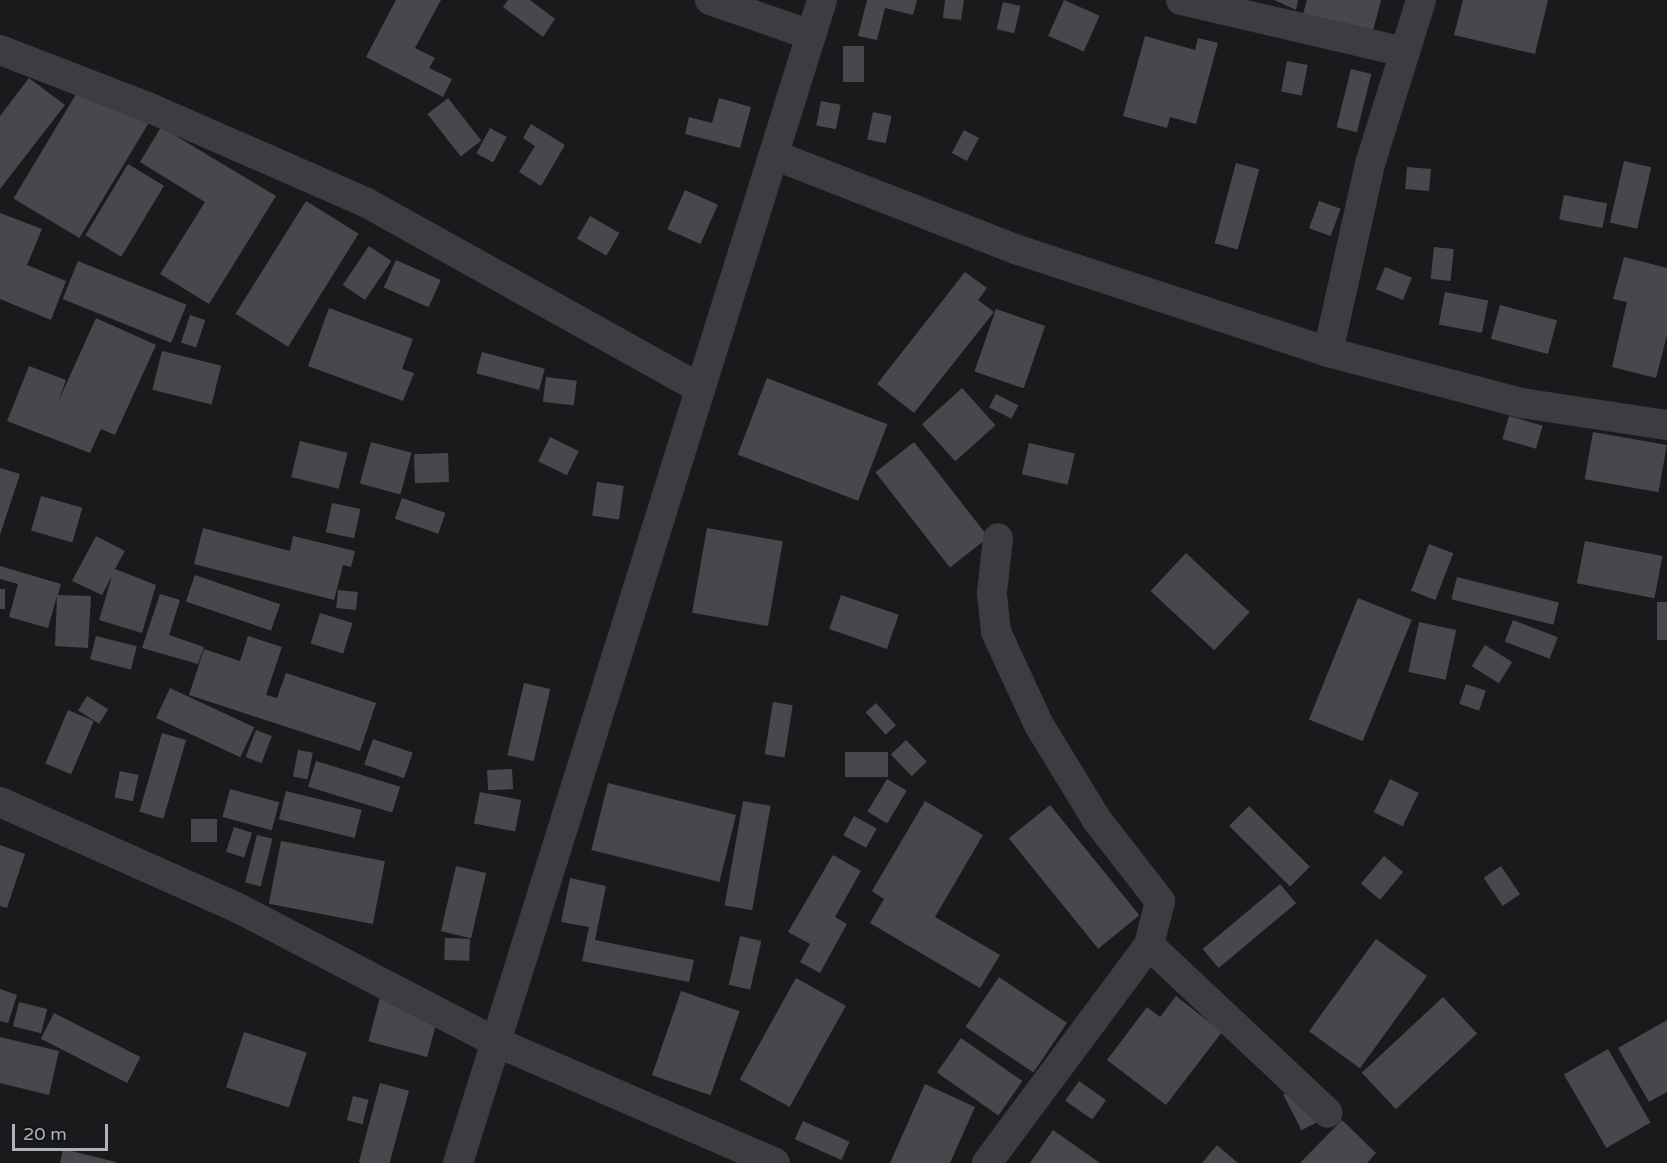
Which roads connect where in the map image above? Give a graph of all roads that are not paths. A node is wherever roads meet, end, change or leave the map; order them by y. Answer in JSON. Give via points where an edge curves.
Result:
{"nodes":[{"id":1,"x":710,"y":0,"type":"edge"},
{"id":2,"x":822,"y":0,"type":"edge"},
{"id":3,"x":1181,"y":0,"type":"edge"},
{"id":4,"x":1421,"y":0,"type":"edge"},
{"id":5,"x":811,"y":35,"type":"junction"},
{"id":6,"x":0,"y":50,"type":"edge"},
{"id":7,"x":1405,"y":52,"type":"junction"},
{"id":8,"x":774,"y":155,"type":"junction"},
{"id":9,"x":1328,"y":352,"type":"junction"},
{"id":10,"x":698,"y":387,"type":"junction"},
{"id":11,"x":1667,"y":425,"type":"edge"},
{"id":12,"x":998,"y":538,"type":"dead end"},
{"id":13,"x":0,"y":802,"type":"edge"},
{"id":14,"x":1149,"y":945,"type":"junction"},
{"id":15,"x":496,"y":1042,"type":"junction"},
{"id":16,"x":1328,"y":1113,"type":"dead end"},
{"id":17,"x":458,"y":1163,"type":"edge"},
{"id":18,"x":775,"y":1163,"type":"edge"},
{"id":19,"x":987,"y":1163,"type":"edge"}],
"edges":[{"from":1,"to":5,"type":"street"},
{"from":2,"to":5,"type":"street"},
{"from":3,"to":7,"type":"street"},
{"from":4,"to":7,"type":"street"},
{"from":5,"to":8,"type":"street"},
{"from":6,"to":10,"type":"street","via":[[150,108],[367,203]]},
{"from":7,"to":9,"type":"street","via":[[1370,164]]},
{"from":8,"to":9,"type":"street","via":[[1015,249]]},
{"from":8,"to":10,"type":"street"},
{"from":9,"to":11,"type":"street","via":[[1521,403]]},
{"from":10,"to":15,"type":"street"},
{"from":12,"to":14,"type":"street","via":[[992,593],[996,632],[1039,725],[1097,820],[1160,901]]},
{"from":13,"to":15,"type":"street","via":[[240,909]]},
{"from":14,"to":16,"type":"street"},
{"from":14,"to":19,"type":"street"},
{"from":15,"to":17,"type":"street"},
{"from":15,"to":18,"type":"street"}]}
